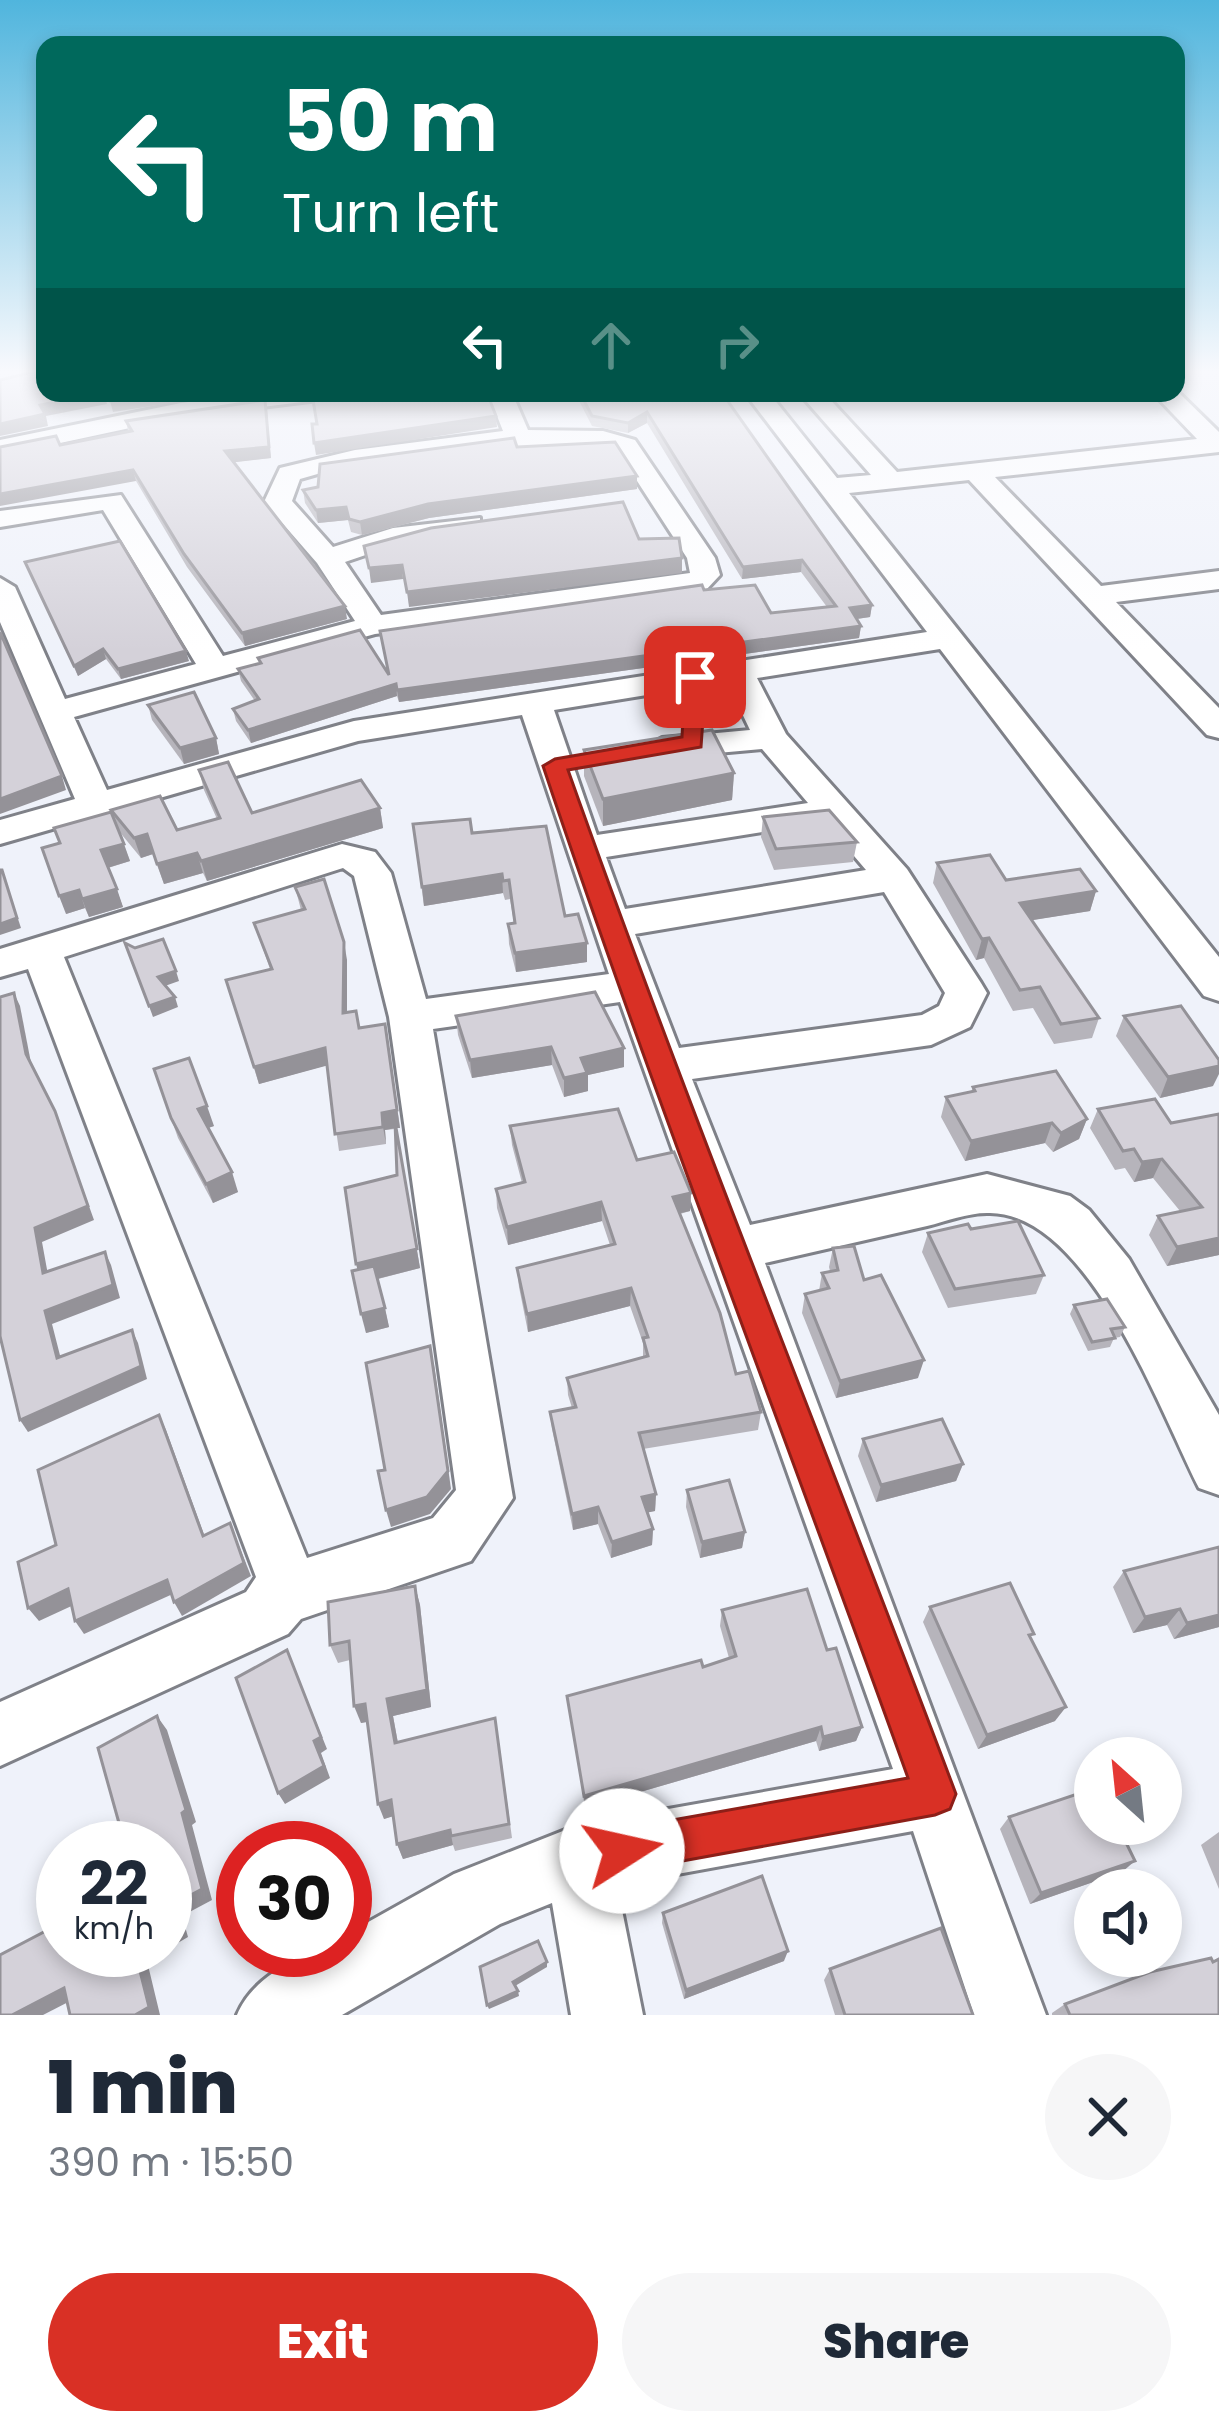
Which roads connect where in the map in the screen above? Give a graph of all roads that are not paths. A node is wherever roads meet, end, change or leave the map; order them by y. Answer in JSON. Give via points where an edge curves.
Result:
{"nodes":[{"id":1,"x":325,"y":463,"type":"edge"},
{"id":2,"x":634,"y":463,"type":"edge"},
{"id":3,"x":812,"y":463,"type":"edge"},
{"id":4,"x":875,"y":463,"type":"edge"},
{"id":5,"x":1047,"y":463,"type":"edge"},
{"id":6,"x":975,"y":471,"type":"junction"},
{"id":7,"x":890,"y":480,"type":"junction"},
{"id":8,"x":831,"y":487,"type":"junction"},
{"id":9,"x":0,"y":519,"type":"edge"},
{"id":10,"x":500,"y":520,"type":"edge"},
{"id":11,"x":328,"y":558,"type":"junction"},
{"id":12,"x":1219,"y":580,"type":"edge"},
{"id":13,"x":0,"y":587,"type":"edge"},
{"id":14,"x":1093,"y":596,"type":"junction"},
{"id":15,"x":374,"y":626,"type":"junction"},
{"id":16,"x":950,"y":638,"type":"junction"},
{"id":17,"x":213,"y":666,"type":"junction"},
{"id":18,"x":737,"y":671,"type":"junction"},
{"id":19,"x":695,"y":677,"type":"junction"},
{"id":20,"x":535,"y":702,"type":"junction"},
{"id":21,"x":58,"y":712,"type":"junction"},
{"id":22,"x":1219,"y":728,"type":"edge"},
{"id":23,"x":771,"y":738,"type":"junction"},
{"id":24,"x":693,"y":742,"type":"junction"},
{"id":25,"x":593,"y":759,"type":"junction"},
{"id":26,"x":94,"y":802,"type":"junction"},
{"id":27,"x":839,"y":809,"type":"junction"},
{"id":28,"x":0,"y":832,"type":"edge"},
{"id":29,"x":584,"y":849,"type":"junction"},
{"id":30,"x":894,"y":878,"type":"junction"},
{"id":31,"x":609,"y":925,"type":"junction"},
{"id":32,"x":20,"y":956,"type":"edge"},
{"id":33,"x":631,"y":986,"type":"junction"},
{"id":34,"x":1219,"y":986,"type":"edge"},
{"id":35,"x":410,"y":1017,"type":"junction"},
{"id":36,"x":665,"y":1066,"type":"junction"},
{"id":37,"x":735,"y":1249,"type":"junction"},
{"id":38,"x":1219,"y":1469,"type":"edge"},
{"id":39,"x":282,"y":1595,"type":"junction"},
{"id":40,"x":0,"y":1734,"type":"edge"},
{"id":41,"x":935,"y":1794,"type":"junction"},
{"id":42,"x":578,"y":1859,"type":"junction"},
{"id":43,"x":273,"y":2015,"type":"edge"},
{"id":44,"x":608,"y":2015,"type":"edge"},
{"id":45,"x":1010,"y":2015,"type":"edge"}],
"edges":[{"from":1,"to":11,"type":"street","via":[[289,474],[278,502]]},
{"from":2,"to":15,"type":"street","via":[[650,500],[701,558],[705,575],[695,585]]},
{"from":3,"to":8,"type":"street"},
{"from":4,"to":7,"type":"street"},
{"from":5,"to":6,"type":"street"},
{"from":6,"to":7,"type":"street"},
{"from":6,"to":14,"type":"street"},
{"from":7,"to":8,"type":"street"},
{"from":8,"to":16,"type":"street"},
{"from":9,"to":17,"type":"street","via":[[111,501]]},
{"from":10,"to":11,"type":"street","via":[[393,536]]},
{"from":11,"to":15,"type":"street"},
{"from":12,"to":14,"type":"street"},
{"from":13,"to":21,"type":"street"},
{"from":14,"to":22,"type":"street"},
{"from":15,"to":17,"type":"street"},
{"from":16,"to":18,"type":"street"},
{"from":16,"to":34,"type":"street"},
{"from":17,"to":21,"type":"street"},
{"from":18,"to":19,"type":"street"},
{"from":18,"to":23,"type":"street"},
{"from":19,"to":20,"type":"street"},
{"from":19,"to":24,"type":"street"},
{"from":20,"to":25,"type":"street"},
{"from":20,"to":26,"type":"street","via":[[354,731]]},
{"from":21,"to":26,"type":"street"},
{"from":23,"to":24,"type":"street"},
{"from":23,"to":27,"type":"street"},
{"from":24,"to":25,"type":"street"},
{"from":25,"to":29,"type":"street"},
{"from":26,"to":28,"type":"street"},
{"from":27,"to":29,"type":"street"},
{"from":27,"to":30,"type":"street"},
{"from":29,"to":31,"type":"street"},
{"from":30,"to":31,"type":"street"},
{"from":30,"to":36,"type":"street","via":[[966,993],[955,1016],[931,1029]]},
{"from":31,"to":33,"type":"street"},
{"from":32,"to":35,"type":"street","via":[[342,856],[372,873]]},
{"from":32,"to":39,"type":"street","via":[[285,1577]]},
{"from":33,"to":35,"type":"street"},
{"from":33,"to":36,"type":"street"},
{"from":35,"to":39,"type":"street","via":[[484,1498],[451,1541]]},
{"from":36,"to":37,"type":"street"},
{"from":37,"to":38,"type":"street","via":[[987,1193],[1030,1198],[1070,1223],[1105,1264]]},
{"from":37,"to":41,"type":"street"},
{"from":39,"to":40,"type":"street","via":[[267,1613]]},
{"from":41,"to":42,"type":"street"},
{"from":41,"to":45,"type":"street"},
{"from":42,"to":43,"type":"street","via":[[478,1898]]},
{"from":42,"to":44,"type":"street"}]}
